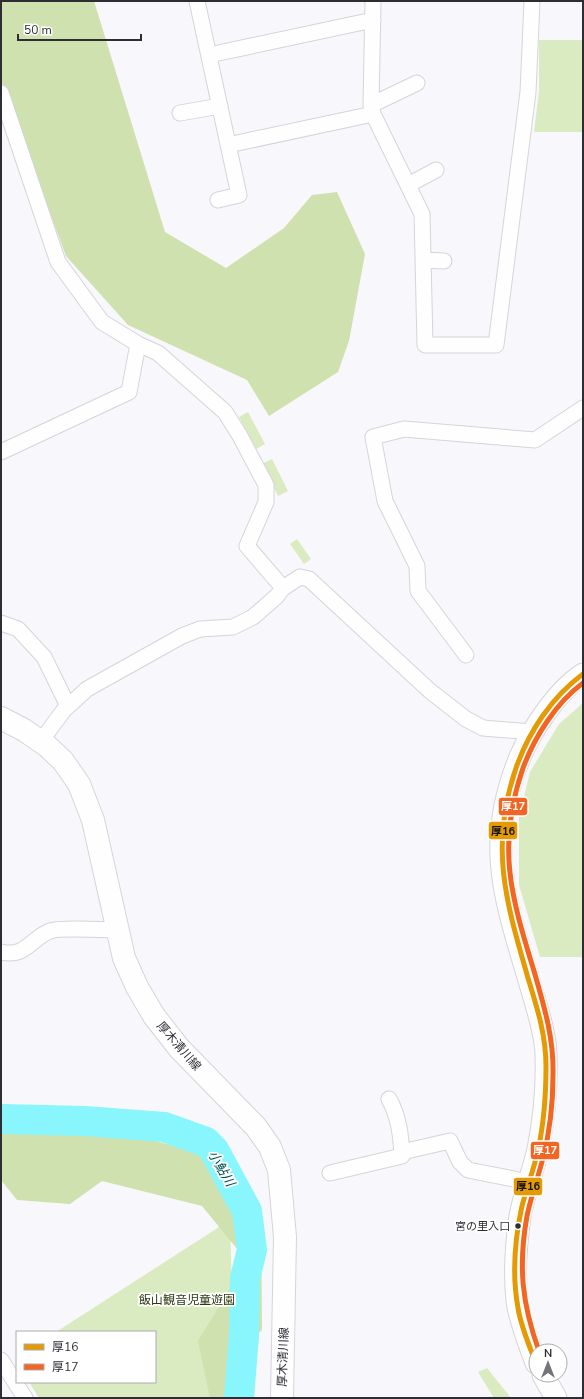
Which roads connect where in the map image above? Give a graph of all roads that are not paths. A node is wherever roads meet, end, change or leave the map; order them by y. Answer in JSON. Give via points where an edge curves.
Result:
{"nodes":[{"id":1,"x":197,"y":1,"type":"edge"},
{"id":2,"x":373,"y":1,"type":"edge"},
{"id":3,"x":532,"y":1,"type":"edge"},
{"id":4,"x":373,"y":20,"type":"junction"},
{"id":5,"x":209,"y":55,"type":"junction"},
{"id":6,"x":417,"y":83,"type":"dead end"},
{"id":7,"x":1,"y":93,"type":"edge"},
{"id":8,"x":220,"y":106,"type":"junction"},
{"id":9,"x":372,"y":110,"type":"junction"},
{"id":10,"x":180,"y":113,"type":"dead end"},
{"id":11,"x":228,"y":145,"type":"junction"},
{"id":12,"x":436,"y":170,"type":"dead end"},
{"id":13,"x":408,"y":185,"type":"junction"},
{"id":14,"x":218,"y":200,"type":"dead end"},
{"id":15,"x":424,"y":260,"type":"junction"},
{"id":16,"x":444,"y":261,"type":"dead end"},
{"id":17,"x":138,"y":344,"type":"junction"},
{"id":18,"x":583,"y":408,"type":"edge"},
{"id":19,"x":1,"y":452,"type":"edge"},
{"id":20,"x":283,"y":588,"type":"junction"},
{"id":21,"x":1,"y":623,"type":"edge"},
{"id":22,"x":466,"y":655,"type":"dead end"},
{"id":23,"x":583,"y":674,"type":"edge"},
{"id":24,"x":68,"y":706,"type":"junction"},
{"id":25,"x":1,"y":718,"type":"edge"},
{"id":26,"x":531,"y":732,"type":"junction"},
{"id":27,"x":41,"y":741,"type":"junction"},
{"id":28,"x":117,"y":930,"type":"junction"},
{"id":29,"x":1,"y":952,"type":"edge"},
{"id":30,"x":389,"y":1099,"type":"dead end"},
{"id":31,"x":402,"y":1152,"type":"junction"},
{"id":32,"x":330,"y":1173,"type":"dead end"},
{"id":33,"x":529,"y":1182,"type":"junction"},
{"id":34,"x":530,"y":1343,"type":"edge"},
{"id":35,"x":1,"y":1360,"type":"edge"},
{"id":36,"x":548,"y":1383,"type":"edge"},
{"id":37,"x":25,"y":1398,"type":"edge"},
{"id":38,"x":282,"y":1398,"type":"edge"},
{"id":39,"x":556,"y":1398,"type":"edge"}],
"edges":[{"from":1,"to":5,"type":"street"},
{"from":2,"to":4,"type":"street"},
{"from":3,"to":15,"type":"street","via":[[528,92],[496,345],[426,346]]},
{"from":4,"to":5,"type":"street"},
{"from":4,"to":9,"type":"street"},
{"from":5,"to":8,"type":"street"},
{"from":6,"to":9,"type":"street"},
{"from":7,"to":17,"type":"street","via":[[58,262],[102,322]]},
{"from":8,"to":10,"type":"street"},
{"from":8,"to":11,"type":"street"},
{"from":9,"to":11,"type":"street"},
{"from":9,"to":13,"type":"street"},
{"from":11,"to":14,"type":"street","via":[[239,194]]},
{"from":12,"to":13,"type":"street"},
{"from":13,"to":15,"type":"street","via":[[422,214]]},
{"from":15,"to":16,"type":"street"},
{"from":17,"to":19,"type":"street","via":[[129,392]]},
{"from":17,"to":20,"type":"street","via":[[158,353],[225,412],[240,436],[266,485],[266,502],[247,546]]},
{"from":18,"to":22,"type":"street","via":[[535,440],[404,429],[370,431],[385,501],[417,566],[418,591],[444,620]]},
{"from":20,"to":24,"type":"street","via":[[253,617],[233,627],[200,629],[182,636],[87,689]]},
{"from":20,"to":26,"type":"street","via":[[300,577],[309,579],[430,691],[466,720],[483,728]]},
{"from":21,"to":24,"type":"street","via":[[18,629],[44,657]]},
{"from":23,"to":26,"type":"street","via":[[561,694]]},
{"from":24,"to":27,"type":"street"},
{"from":25,"to":27,"type":"main road","name":"厚木清川線"},
{"from":26,"to":33,"type":"street","via":[[511,779],[501,821],[500,850],[506,903],[536,1004],[546,1052],[545,1092],[538,1148]]},
{"from":27,"to":28,"type":"main road","name":"厚木清川線","via":[[63,761],[79,784],[93,820]]},
{"from":28,"to":29,"type":"street","via":[[50,931],[22,951]]},
{"from":28,"to":38,"type":"main road","name":"厚木清川線","via":[[124,958],[154,1016],[179,1048],[256,1127],[270,1147],[279,1170],[285,1237]]},
{"from":30,"to":31,"type":"street","via":[[394,1107],[401,1133]]},
{"from":31,"to":32,"type":"street","via":[[402,1156]]},
{"from":31,"to":33,"type":"street","via":[[450,1141],[460,1162],[468,1170]]},
{"from":33,"to":34,"type":"street","via":[[520,1216],[515,1263],[517,1302]]},
{"from":35,"to":37,"type":"street"},
{"from":36,"to":39,"type":"street"}]}
